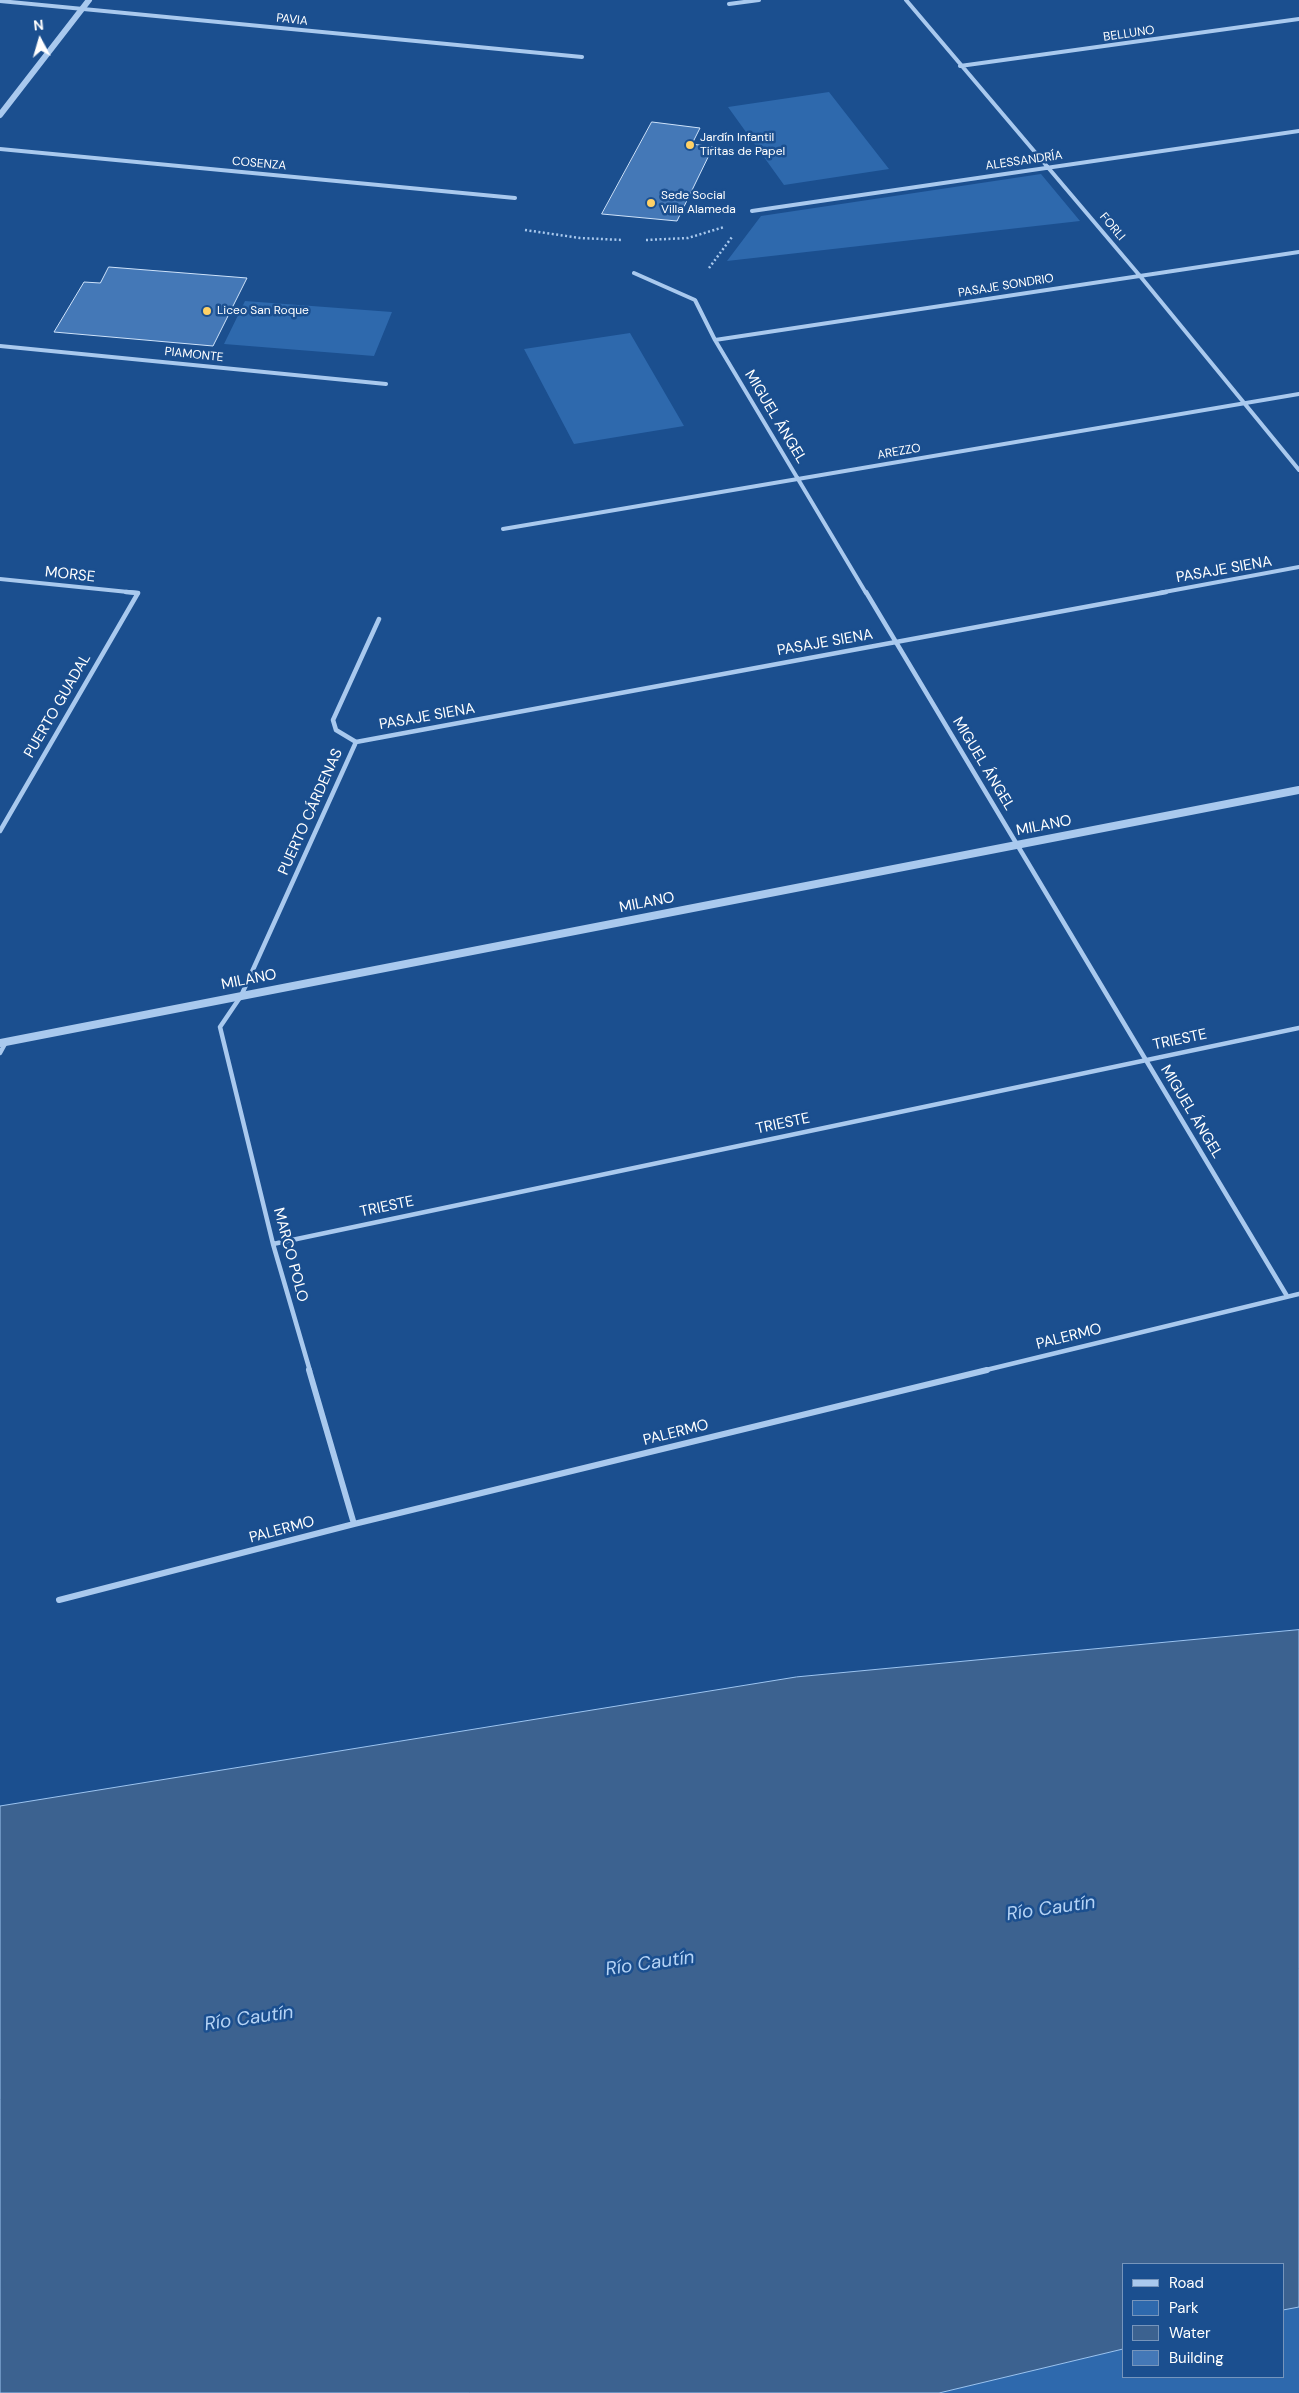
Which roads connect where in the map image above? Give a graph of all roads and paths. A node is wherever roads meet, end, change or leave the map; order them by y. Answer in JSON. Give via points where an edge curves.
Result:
{"nodes":[{"id":1,"x":89,"y":0,"type":"edge"},
{"id":2,"x":758,"y":0,"type":"edge"},
{"id":3,"x":906,"y":0,"type":"edge"},
{"id":4,"x":0,"y":1,"type":"edge"},
{"id":5,"x":729,"y":4,"type":"dead end"},
{"id":6,"x":82,"y":8,"type":"junction"},
{"id":7,"x":1299,"y":19,"type":"edge"},
{"id":8,"x":582,"y":57,"type":"dead end"},
{"id":9,"x":960,"y":66,"type":"junction"},
{"id":10,"x":0,"y":115,"type":"edge"},
{"id":11,"x":1299,"y":131,"type":"edge"},
{"id":12,"x":0,"y":149,"type":"edge"},
{"id":13,"x":1047,"y":167,"type":"junction"},
{"id":14,"x":515,"y":198,"type":"dead end"},
{"id":15,"x":752,"y":211,"type":"junction"},
{"id":16,"x":523,"y":230,"type":"dead end"},
{"id":17,"x":628,"y":240,"type":"dead end"},
{"id":18,"x":645,"y":240,"type":"dead end"},
{"id":19,"x":1299,"y":252,"type":"edge"},
{"id":20,"x":634,"y":273,"type":"dead end"},
{"id":21,"x":1140,"y":276,"type":"junction"},
{"id":22,"x":672,"y":289,"type":"junction"},
{"id":23,"x":715,"y":340,"type":"junction"},
{"id":24,"x":0,"y":346,"type":"edge"},
{"id":25,"x":386,"y":384,"type":"dead end"},
{"id":26,"x":1299,"y":394,"type":"edge"},
{"id":27,"x":1244,"y":404,"type":"junction"},
{"id":28,"x":1299,"y":470,"type":"edge"},
{"id":29,"x":798,"y":479,"type":"junction"},
{"id":30,"x":502,"y":528,"type":"dead end"},
{"id":31,"x":1299,"y":567,"type":"edge"},
{"id":32,"x":0,"y":579,"type":"edge"},
{"id":33,"x":138,"y":593,"type":"joint"},
{"id":34,"x":379,"y":619,"type":"dead end"},
{"id":35,"x":895,"y":642,"type":"junction"},
{"id":36,"x":356,"y":742,"type":"junction"},
{"id":37,"x":1299,"y":790,"type":"edge"},
{"id":38,"x":0,"y":831,"type":"edge"},
{"id":39,"x":1017,"y":845,"type":"junction"},
{"id":40,"x":241,"y":996,"type":"junction"},
{"id":41,"x":1299,"y":1028,"type":"edge"},
{"id":42,"x":3,"y":1042,"type":"edge"},
{"id":43,"x":0,"y":1052,"type":"edge"},
{"id":44,"x":1146,"y":1060,"type":"junction"},
{"id":45,"x":273,"y":1244,"type":"junction"},
{"id":46,"x":1299,"y":1294,"type":"edge"},
{"id":47,"x":1287,"y":1296,"type":"junction"},
{"id":48,"x":354,"y":1524,"type":"junction"},
{"id":49,"x":59,"y":1600,"type":"dead end"}],
"edges":[{"from":1,"to":6,"type":"street"},
{"from":2,"to":5,"type":"street"},
{"from":3,"to":9,"type":"street","name":"FORLI"},
{"from":4,"to":6,"type":"street","name":"PAVIA"},
{"from":6,"to":8,"type":"street","name":"PAVIA"},
{"from":6,"to":10,"type":"street"},
{"from":7,"to":9,"type":"street","name":"BELLUNO"},
{"from":9,"to":13,"type":"street","name":"FORLI"},
{"from":11,"to":13,"type":"street","name":"ALESSANDRÍA"},
{"from":12,"to":14,"type":"street","name":"COSENZA"},
{"from":13,"to":15,"type":"street","name":"ALESSANDRÍA"},
{"from":13,"to":21,"type":"street","name":"FORLI"},
{"from":15,"to":18,"type":"path","via":[[738,221],[704,234]]},
{"from":15,"to":22,"type":"path","via":[[708,270]]},
{"from":16,"to":17,"type":"path","via":[[580,238]]},
{"from":19,"to":21,"type":"street","name":"PASAJE SONDRIO"},
{"from":20,"to":22,"type":"street","name":"MIGUEL ÁNGEL"},
{"from":21,"to":23,"type":"street","name":"PASAJE SONDRIO"},
{"from":21,"to":27,"type":"street","name":"FORLI"},
{"from":22,"to":23,"type":"street","name":"MIGUEL ÁNGEL","via":[[695,300]]},
{"from":23,"to":29,"type":"street","name":"MIGUEL ÁNGEL"},
{"from":24,"to":25,"type":"street","name":"PIAMONTE"},
{"from":26,"to":27,"type":"street","name":"AREZZO"},
{"from":27,"to":28,"type":"street","name":"FORLI"},
{"from":27,"to":29,"type":"street","name":"AREZZO"},
{"from":29,"to":30,"type":"street","name":"AREZZO"},
{"from":29,"to":35,"type":"street","name":"MIGUEL ÁNGEL"},
{"from":31,"to":35,"type":"street","name":"PASAJE SIENA"},
{"from":32,"to":33,"type":"street","name":"MORSE"},
{"from":33,"to":38,"type":"street","name":"PUERTO GUADAL"},
{"from":34,"to":36,"type":"street","name":"PUERTO CÁRDENAS","via":[[333,720],[336,730]]},
{"from":35,"to":36,"type":"street","name":"PASAJE SIENA"},
{"from":35,"to":39,"type":"street","name":"MIGUEL ÁNGEL"},
{"from":36,"to":40,"type":"street","name":"PUERTO CÁRDENAS"},
{"from":37,"to":39,"type":"street","name":"MILANO"},
{"from":39,"to":40,"type":"street","name":"MILANO"},
{"from":39,"to":44,"type":"street","name":"MIGUEL ÁNGEL"},
{"from":40,"to":42,"type":"street","name":"MILANO"},
{"from":40,"to":45,"type":"street","name":"MARCO POLO","via":[[220,1027]]},
{"from":41,"to":44,"type":"street","name":"TRIESTE"},
{"from":42,"to":43,"type":"street"},
{"from":44,"to":45,"type":"street","name":"TRIESTE"},
{"from":44,"to":47,"type":"street","name":"MIGUEL ÁNGEL"},
{"from":45,"to":48,"type":"street","name":"MARCO POLO"},
{"from":46,"to":47,"type":"street","name":"PALERMO"},
{"from":47,"to":48,"type":"street","name":"PALERMO"},
{"from":48,"to":49,"type":"street","name":"PALERMO"}]}
